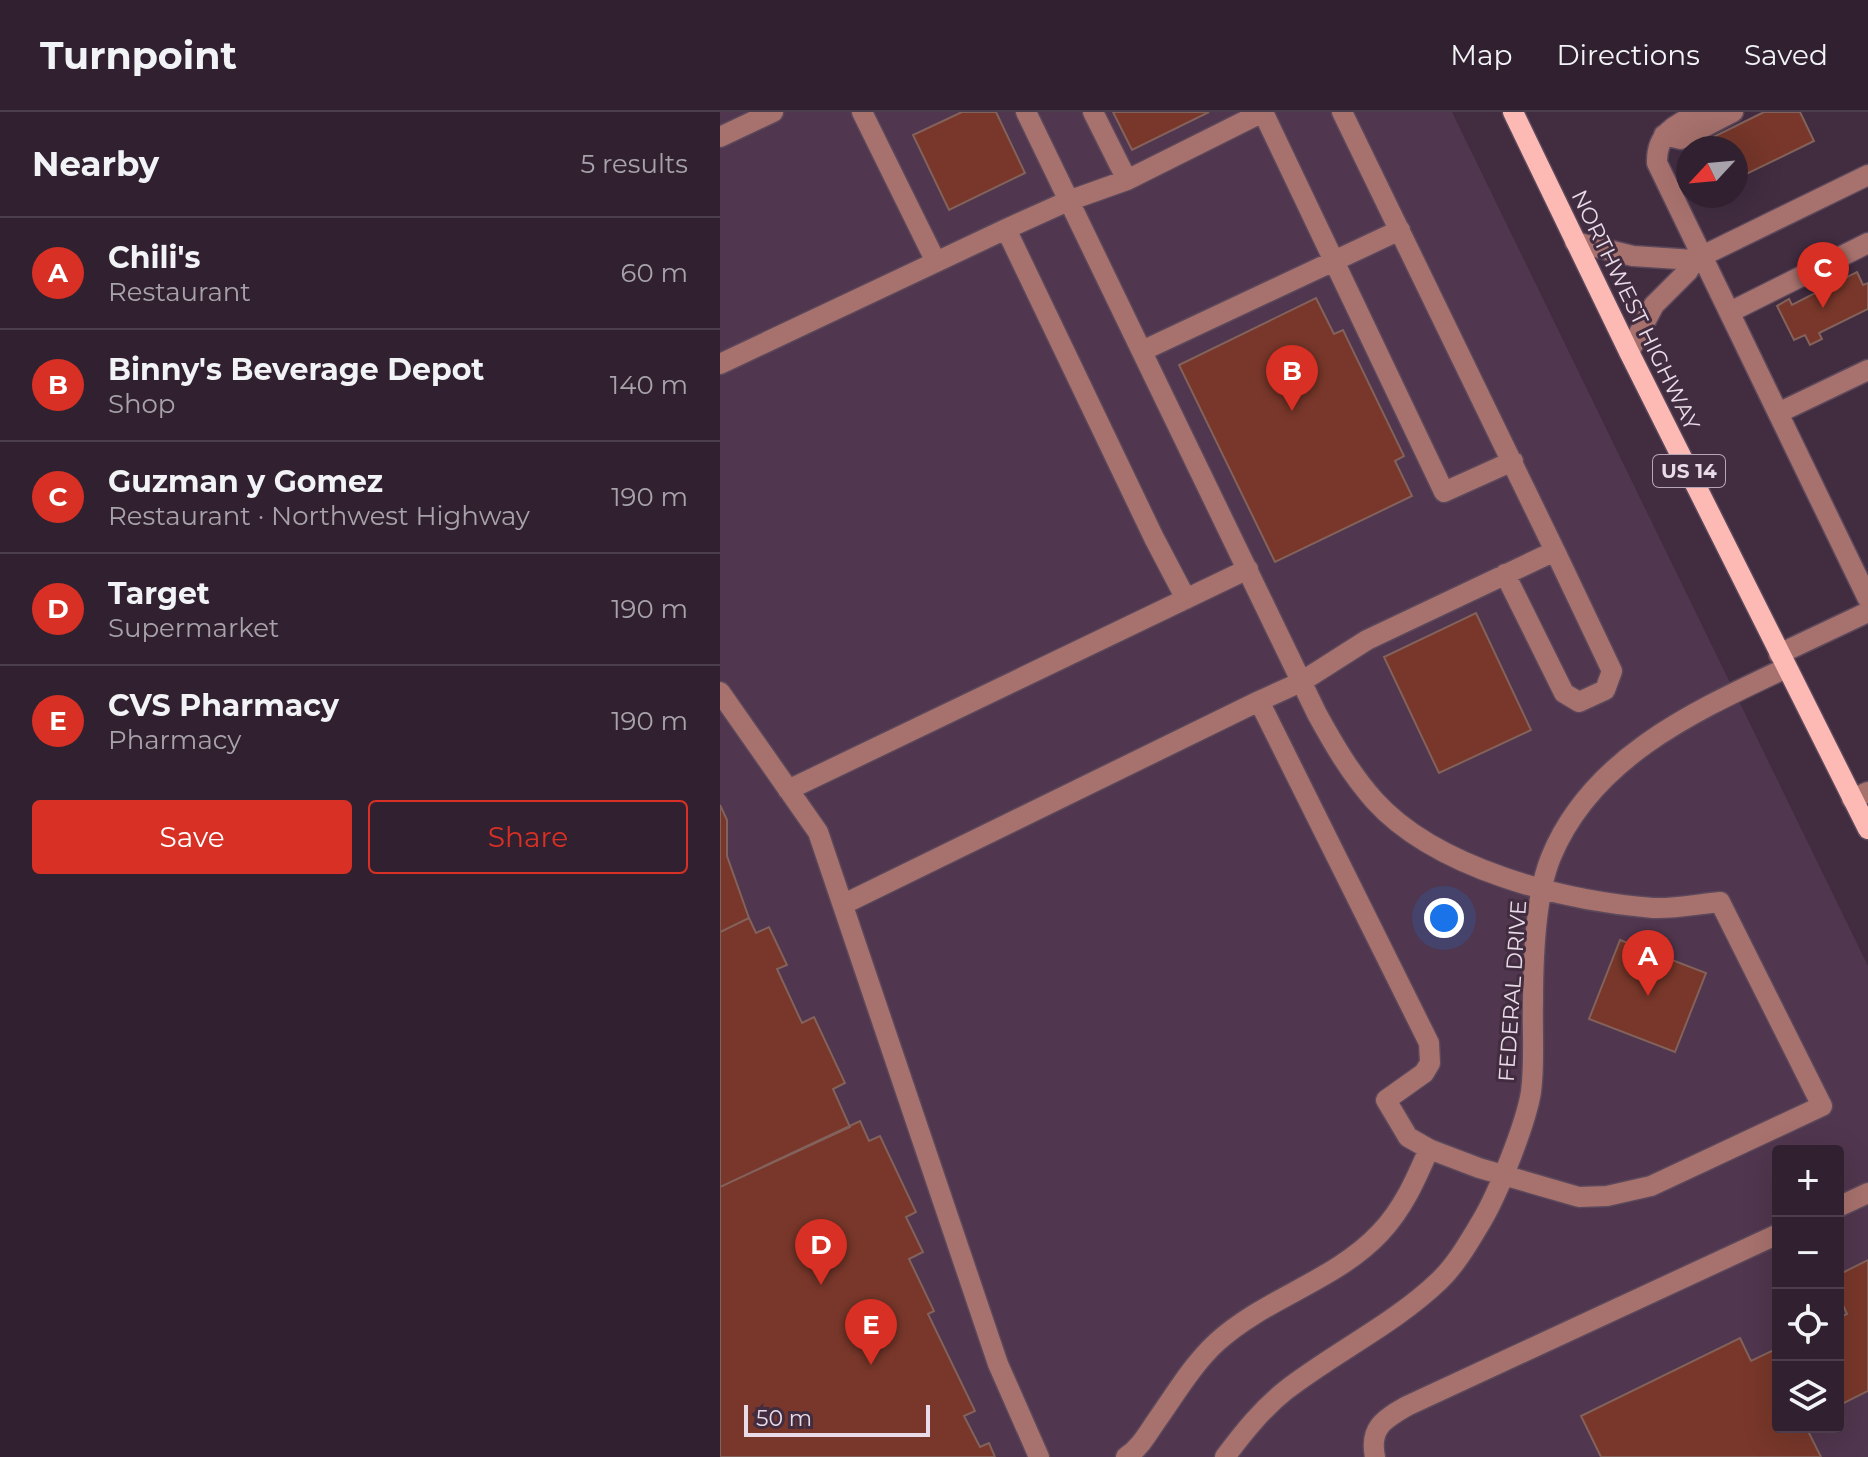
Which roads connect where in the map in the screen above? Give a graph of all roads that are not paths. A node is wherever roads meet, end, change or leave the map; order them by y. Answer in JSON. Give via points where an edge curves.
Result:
{"nodes":[{"id":1,"x":773,"y":112,"type":"edge"},
{"id":2,"x":862,"y":112,"type":"edge"},
{"id":3,"x":1026,"y":112,"type":"edge"},
{"id":4,"x":1093,"y":112,"type":"edge"},
{"id":5,"x":1263,"y":112,"type":"edge"},
{"id":6,"x":1342,"y":112,"type":"edge"},
{"id":7,"x":1513,"y":112,"type":"edge"},
{"id":8,"x":1702,"y":112,"type":"edge"},
{"id":9,"x":1733,"y":112,"type":"edge"},
{"id":10,"x":1664,"y":135,"type":"junction"},
{"id":11,"x":720,"y":137,"type":"edge"},
{"id":12,"x":1868,"y":175,"type":"edge"},
{"id":13,"x":1127,"y":180,"type":"junction"},
{"id":14,"x":1068,"y":201,"type":"junction"},
{"id":15,"x":1006,"y":229,"type":"junction"},
{"id":16,"x":1400,"y":230,"type":"junction"},
{"id":17,"x":1575,"y":242,"type":"junction"},
{"id":18,"x":1868,"y":243,"type":"edge"},
{"id":19,"x":1698,"y":258,"type":"junction"},
{"id":20,"x":1333,"y":260,"type":"junction"},
{"id":21,"x":936,"y":262,"type":"junction"},
{"id":22,"x":1730,"y":312,"type":"junction"},
{"id":23,"x":1142,"y":351,"type":"junction"},
{"id":24,"x":1629,"y":352,"type":"junction"},
{"id":25,"x":720,"y":364,"type":"edge"},
{"id":26,"x":1868,"y":370,"type":"edge"},
{"id":27,"x":1778,"y":413,"type":"junction"},
{"id":28,"x":1513,"y":461,"type":"junction"},
{"id":29,"x":1555,"y":551,"type":"junction"},
{"id":30,"x":1248,"y":569,"type":"junction"},
{"id":31,"x":1505,"y":574,"type":"junction"},
{"id":32,"x":1186,"y":599,"type":"junction"},
{"id":33,"x":1868,"y":599,"type":"edge"},
{"id":34,"x":1868,"y":612,"type":"edge"},
{"id":35,"x":1783,"y":661,"type":"junction"},
{"id":36,"x":1301,"y":682,"type":"junction"},
{"id":37,"x":720,"y":692,"type":"edge"},
{"id":38,"x":1259,"y":701,"type":"junction"},
{"id":39,"x":788,"y":790,"type":"junction"},
{"id":40,"x":1860,"y":796,"type":"edge"},
{"id":41,"x":1868,"y":829,"type":"edge"},
{"id":42,"x":1543,"y":891,"type":"junction"},
{"id":43,"x":844,"y":904,"type":"junction"},
{"id":44,"x":1429,"y":1149,"type":"junction"},
{"id":45,"x":1502,"y":1175,"type":"junction"},
{"id":46,"x":1868,"y":1193,"type":"edge"},
{"id":47,"x":1844,"y":1204,"type":"edge"},
{"id":48,"x":1772,"y":1237,"type":"edge"},
{"id":49,"x":1039,"y":1457,"type":"edge"},
{"id":50,"x":1126,"y":1457,"type":"edge"},
{"id":51,"x":1225,"y":1457,"type":"edge"},
{"id":52,"x":1375,"y":1457,"type":"edge"}],
"edges":[{"from":1,"to":11,"type":"lane"},
{"from":2,"to":21,"type":"lane"},
{"from":3,"to":14,"type":"lane"},
{"from":4,"to":13,"type":"lane"},
{"from":5,"to":13,"type":"lane"},
{"from":5,"to":20,"type":"lane"},
{"from":6,"to":16,"type":"lane"},
{"from":7,"to":17,"type":"main road","name":"NORTHWEST HIGHWAY","number":"US 14"},
{"from":8,"to":10,"type":"lane"},
{"from":9,"to":10,"type":"lane","via":[[1681,139]]},
{"from":10,"to":19,"type":"lane","via":[[1657,163]]},
{"from":12,"to":19,"type":"lane"},
{"from":13,"to":14,"type":"lane"},
{"from":14,"to":15,"type":"lane"},
{"from":14,"to":23,"type":"lane"},
{"from":15,"to":21,"type":"lane"},
{"from":15,"to":32,"type":"lane"},
{"from":16,"to":20,"type":"lane"},
{"from":16,"to":28,"type":"lane"},
{"from":17,"to":19,"type":"lane","via":[[1633,256]]},
{"from":17,"to":24,"type":"main road","name":"NORTHWEST HIGHWAY","number":"US 14"},
{"from":18,"to":22,"type":"lane"},
{"from":19,"to":22,"type":"lane"},
{"from":19,"to":24,"type":"lane","via":[[1654,305]]},
{"from":20,"to":23,"type":"lane"},
{"from":20,"to":28,"type":"lane","via":[[1444,492]]},
{"from":21,"to":25,"type":"lane"},
{"from":22,"to":27,"type":"lane"},
{"from":23,"to":30,"type":"lane"},
{"from":24,"to":35,"type":"main road","name":"NORTHWEST HIGHWAY","number":"US 14"},
{"from":26,"to":27,"type":"lane"},
{"from":27,"to":33,"type":"lane"},
{"from":28,"to":29,"type":"lane"},
{"from":29,"to":31,"type":"lane"},
{"from":29,"to":31,"type":"lane","via":[[1612,671],[1605,690],[1579,702],[1564,693]]},
{"from":30,"to":32,"type":"lane"},
{"from":30,"to":36,"type":"lane"},
{"from":31,"to":36,"type":"lane","via":[[1367,640]]},
{"from":32,"to":39,"type":"lane"},
{"from":34,"to":35,"type":"lane","name":"FEDERAL DRIVE"},
{"from":35,"to":40,"type":"main road","name":"NORTHWEST HIGHWAY","number":"US 14"},
{"from":35,"to":42,"type":"lane","name":"FEDERAL DRIVE","via":[[1646,742],[1611,772],[1584,801],[1550,858]]},
{"from":36,"to":38,"type":"lane"},
{"from":36,"to":42,"type":"lane","via":[[1346,765],[1401,826],[1471,867]]},
{"from":37,"to":39,"type":"lane"},
{"from":38,"to":43,"type":"lane"},
{"from":38,"to":44,"type":"lane","via":[[1429,1043],[1430,1063],[1424,1073],[1386,1100],[1408,1137]]},
{"from":39,"to":43,"type":"lane","via":[[818,832]]},
{"from":40,"to":41,"type":"main road","name":"NORTHWEST HIGHWAY","number":"US 14"},
{"from":42,"to":45,"type":"lane","name":"FEDERAL DRIVE","via":[[1536,931],[1531,1092]]},
{"from":42,"to":45,"type":"lane","via":[[1655,908],[1720,902],[1822,1106],[1651,1186],[1607,1196],[1579,1197]]},
{"from":43,"to":49,"type":"lane","via":[[989,1338]]},
{"from":44,"to":45,"type":"lane"},
{"from":44,"to":50,"type":"lane","via":[[1413,1188],[1379,1234],[1339,1266],[1250,1316],[1217,1341]]},
{"from":45,"to":51,"type":"lane","name":"FEDERAL DRIVE","via":[[1484,1218],[1441,1280],[1283,1392]]},
{"from":46,"to":47,"type":"lane"},
{"from":48,"to":52,"type":"lane","via":[[1407,1406],[1384,1419],[1374,1437]]}]}
